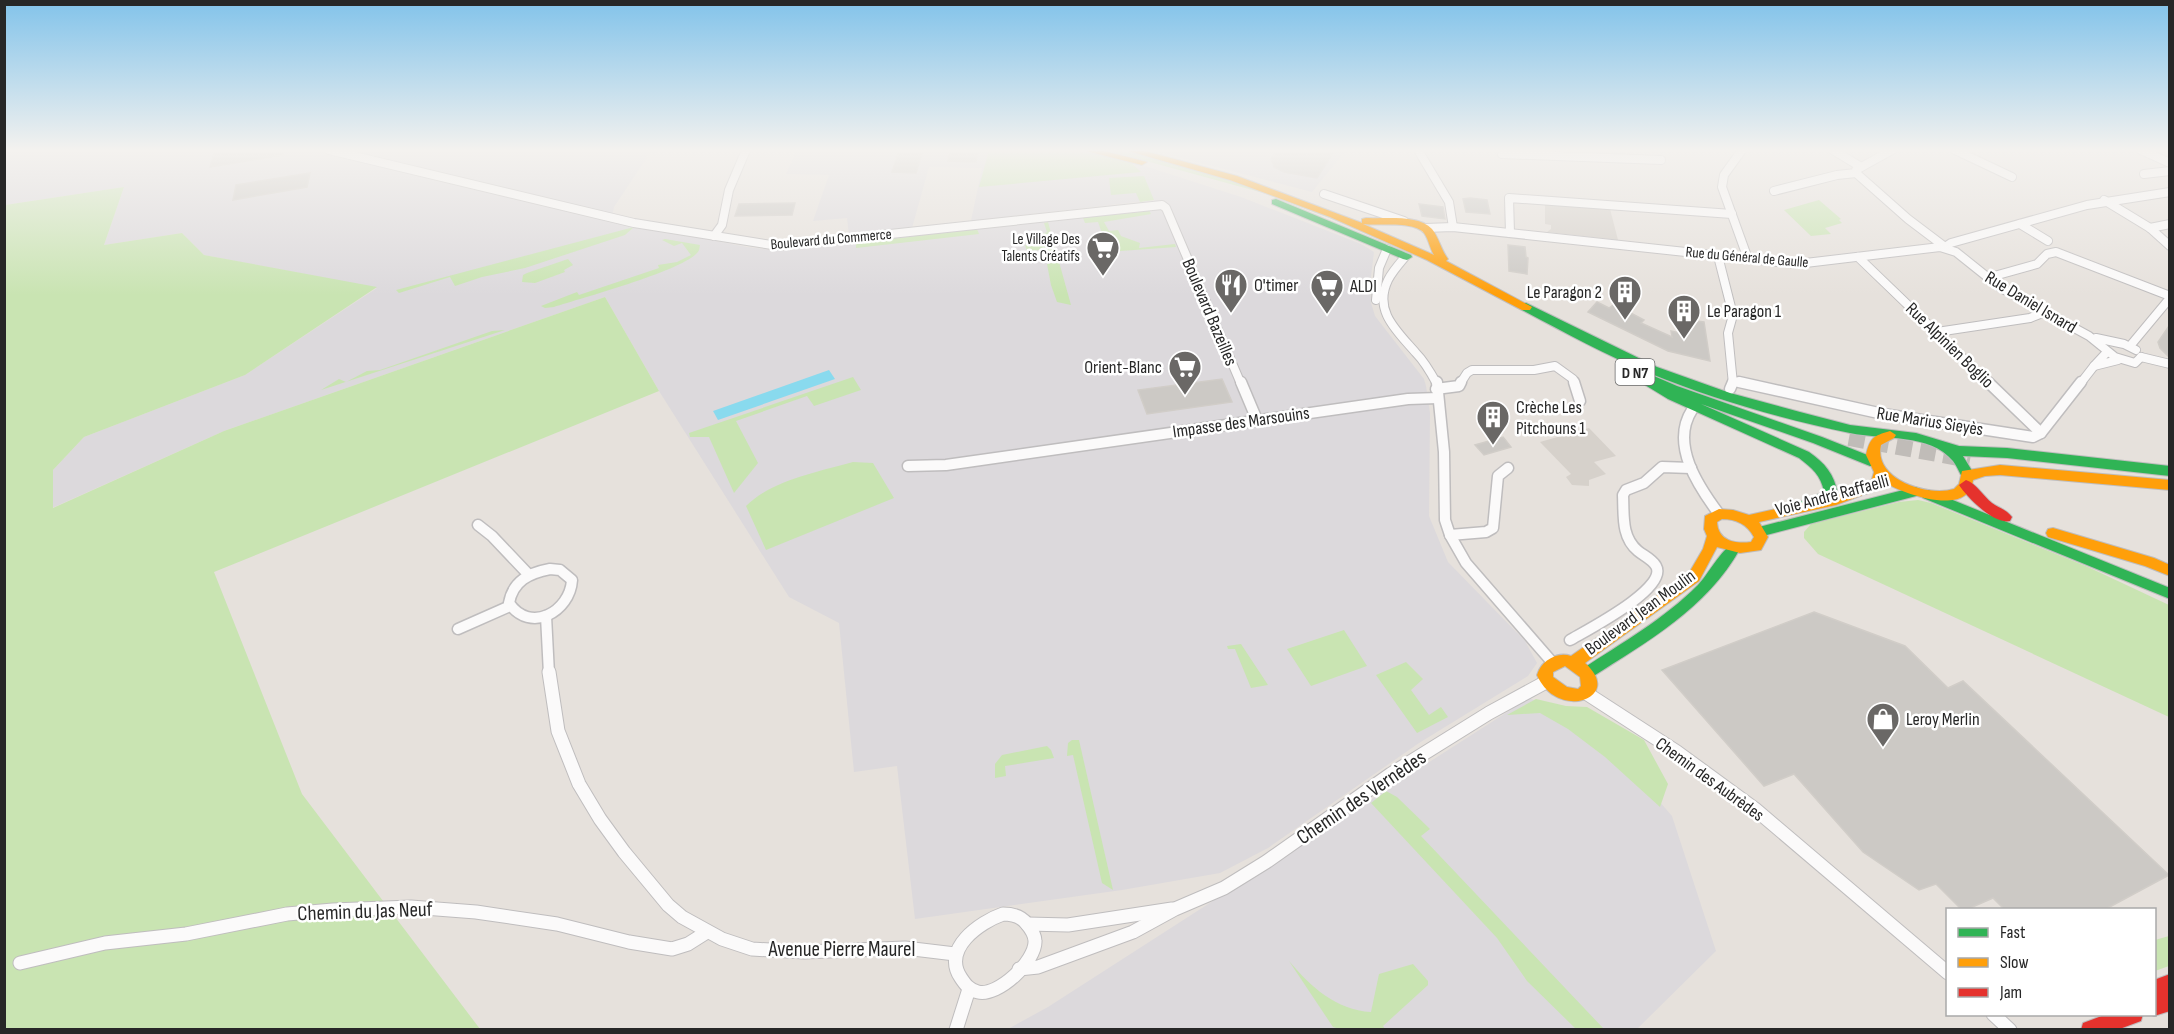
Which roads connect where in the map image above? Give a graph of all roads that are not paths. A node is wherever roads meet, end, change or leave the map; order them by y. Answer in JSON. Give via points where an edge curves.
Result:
{"nodes":[{"id":1,"x":531,"y":198,"type":"edge"},
{"id":2,"x":727,"y":198,"type":"edge"},
{"id":3,"x":1265,"y":198,"type":"edge"},
{"id":4,"x":1296,"y":198,"type":"edge"},
{"id":5,"x":1336,"y":198,"type":"edge"},
{"id":6,"x":1447,"y":198,"type":"edge"},
{"id":7,"x":1509,"y":198,"type":"edge"},
{"id":8,"x":1513,"y":198,"type":"edge"},
{"id":9,"x":1724,"y":198,"type":"edge"},
{"id":10,"x":1887,"y":198,"type":"edge"},
{"id":11,"x":2113,"y":198,"type":"edge"},
{"id":12,"x":2104,"y":200,"type":"junction"},
{"id":13,"x":1162,"y":205,"type":"joint"},
{"id":14,"x":1732,"y":214,"type":"junction"},
{"id":15,"x":1347,"y":218,"type":"junction"},
{"id":16,"x":1405,"y":223,"type":"junction"},
{"id":17,"x":2020,"y":224,"type":"junction"},
{"id":18,"x":2169,"y":224,"type":"edge"},
{"id":19,"x":1453,"y":227,"type":"junction"},
{"id":20,"x":2150,"y":228,"type":"junction"},
{"id":21,"x":1427,"y":231,"type":"junction"},
{"id":22,"x":1510,"y":233,"type":"junction"},
{"id":23,"x":714,"y":236,"type":"junction"},
{"id":24,"x":2048,"y":241,"type":"dead end"},
{"id":25,"x":1390,"y":243,"type":"junction"},
{"id":26,"x":2169,"y":246,"type":"edge"},
{"id":27,"x":1945,"y":247,"type":"junction"},
{"id":28,"x":1409,"y":252,"type":"junction"},
{"id":29,"x":1718,"y":256,"type":"junction"},
{"id":30,"x":1858,"y":257,"type":"junction"},
{"id":31,"x":1748,"y":260,"type":"junction"},
{"id":32,"x":1454,"y":268,"type":"junction"},
{"id":33,"x":1987,"y":278,"type":"junction"},
{"id":34,"x":2169,"y":297,"type":"edge"},
{"id":35,"x":2045,"y":312,"type":"junction"},
{"id":36,"x":1937,"y":332,"type":"junction"},
{"id":37,"x":2130,"y":346,"type":"junction"},
{"id":38,"x":2108,"y":347,"type":"junction"},
{"id":39,"x":2141,"y":357,"type":"junction"},
{"id":40,"x":2118,"y":360,"type":"junction"},
{"id":41,"x":2169,"y":364,"type":"edge"},
{"id":42,"x":2094,"y":366,"type":"junction"},
{"id":43,"x":1626,"y":368,"type":"junction"},
{"id":44,"x":1437,"y":394,"type":"junction"},
{"id":45,"x":1580,"y":401,"type":"dead end"},
{"id":46,"x":1692,"y":410,"type":"dead end"},
{"id":47,"x":1257,"y":420,"type":"junction"},
{"id":48,"x":2041,"y":433,"type":"junction"},
{"id":49,"x":1890,"y":435,"type":"junction"},
{"id":50,"x":1849,"y":438,"type":"tunnel mouth"},
{"id":51,"x":1942,"y":446,"type":"junction"},
{"id":52,"x":1970,"y":460,"type":"tunnel mouth"},
{"id":53,"x":908,"y":466,"type":"dead end"},
{"id":54,"x":1878,"y":467,"type":"junction"},
{"id":55,"x":1508,"y":468,"type":"dead end"},
{"id":56,"x":1691,"y":468,"type":"junction"},
{"id":57,"x":2169,"y":471,"type":"edge"},
{"id":58,"x":2169,"y":478,"type":"edge"},
{"id":59,"x":1967,"y":481,"type":"junction"},
{"id":60,"x":2169,"y":485,"type":"edge"},
{"id":61,"x":1921,"y":494,"type":"junction"},
{"id":62,"x":1802,"y":506,"type":"junction"},
{"id":63,"x":1719,"y":514,"type":"junction"},
{"id":64,"x":1748,"y":520,"type":"junction"},
{"id":65,"x":478,"y":525,"type":"dead end"},
{"id":66,"x":1760,"y":532,"type":"junction"},
{"id":67,"x":1450,"y":535,"type":"junction"},
{"id":68,"x":1713,"y":537,"type":"junction"},
{"id":69,"x":1733,"y":549,"type":"junction"},
{"id":70,"x":2169,"y":571,"type":"edge"},
{"id":71,"x":529,"y":575,"type":"junction"},
{"id":72,"x":2169,"y":594,"type":"edge"},
{"id":73,"x":510,"y":606,"type":"junction"},
{"id":74,"x":546,"y":616,"type":"junction"},
{"id":75,"x":458,"y":629,"type":"dead end"},
{"id":76,"x":1570,"y":640,"type":"dead end"},
{"id":77,"x":1552,"y":662,"type":"junction"},
{"id":78,"x":1573,"y":663,"type":"junction"},
{"id":79,"x":1587,"y":673,"type":"junction"},
{"id":80,"x":1546,"y":682,"type":"junction"},
{"id":81,"x":1586,"y":693,"type":"junction"},
{"id":82,"x":1175,"y":909,"type":"junction"},
{"id":83,"x":1027,"y":924,"type":"junction"},
{"id":84,"x":707,"y":932,"type":"junction"},
{"id":85,"x":956,"y":954,"type":"junction"},
{"id":86,"x":20,"y":963,"type":"dead end"},
{"id":87,"x":1019,"y":969,"type":"junction"},
{"id":88,"x":1946,"y":972,"type":"edge"},
{"id":89,"x":969,"y":988,"type":"junction"},
{"id":90,"x":1995,"y":1016,"type":"edge"},
{"id":91,"x":2105,"y":1016,"type":"edge"},
{"id":92,"x":2128,"y":1016,"type":"edge"},
{"id":93,"x":956,"y":1029,"type":"edge"},
{"id":94,"x":2010,"y":1029,"type":"edge"},
{"id":95,"x":2080,"y":1029,"type":"edge"},
{"id":96,"x":2090,"y":1029,"type":"edge"}],
"edges":[{"from":1,"to":23,"type":"street","name":"Boulevard du Commerce","via":[[634,223]]},
{"from":2,"to":23,"type":"street","via":[[722,225]]},
{"from":3,"to":25,"type":"main road","number":"D N7"},
{"from":4,"to":15,"type":"main road","number":"D N7"},
{"from":5,"to":16,"type":"street"},
{"from":6,"to":19,"type":"street"},
{"from":7,"to":22,"type":"street"},
{"from":8,"to":14,"type":"street"},
{"from":9,"to":14,"type":"street"},
{"from":10,"to":27,"type":"street","name":"Rue Daniel Isnard"},
{"from":11,"to":12,"type":"street","name":"Rue du Général de Gaulle"},
{"from":12,"to":17,"type":"street","name":"Rue du Général de Gaulle"},
{"from":12,"to":20,"type":"street"},
{"from":13,"to":23,"type":"street","name":"Boulevard du Commerce","via":[[778,246]]},
{"from":13,"to":47,"type":"street","name":"Boulevard Bazeilles"},
{"from":14,"to":31,"type":"street"},
{"from":15,"to":16,"type":"main road"},
{"from":15,"to":25,"type":"main road","number":"D N7"},
{"from":16,"to":21,"type":"main road"},
{"from":16,"to":25,"type":"main road","via":[[1395,230]]},
{"from":17,"to":24,"type":"street"},
{"from":17,"to":27,"type":"street","name":"Rue du Général de Gaulle"},
{"from":18,"to":20,"type":"street"},
{"from":19,"to":21,"type":"street","name":"Rue du Général de Gaulle"},
{"from":19,"to":22,"type":"street","name":"Rue du Général de Gaulle"},
{"from":20,"to":26,"type":"street"},
{"from":21,"to":28,"type":"main road"},
{"from":21,"to":32,"type":"main road","via":[[1433,249]]},
{"from":22,"to":29,"type":"street","name":"Rue du Général de Gaulle"},
{"from":25,"to":28,"type":"main road","number":"D N7"},
{"from":25,"to":44,"type":"street","via":[[1379,268],[1379,314]]},
{"from":27,"to":30,"type":"street","name":"Rue du Général de Gaulle"},
{"from":27,"to":33,"type":"street","name":"Rue Daniel Isnard","via":[[1961,254]]},
{"from":28,"to":32,"type":"main road","number":"D N7"},
{"from":28,"to":43,"type":"main road","number":"D N7"},
{"from":28,"to":44,"type":"street","via":[[1385,283],[1383,307],[1391,325],[1432,374]]},
{"from":29,"to":31,"type":"street","name":"Rue du Général de Gaulle"},
{"from":29,"to":48,"type":"street","name":"Rue Marius Sieyès","via":[[1733,315],[1728,333],[1732,385],[1932,423],[2033,437]]},
{"from":30,"to":31,"type":"street","name":"Rue du Général de Gaulle","via":[[1797,264]]},
{"from":30,"to":36,"type":"street","name":"Rue Alpinien Boglio"},
{"from":32,"to":49,"type":"main road","number":"D N7","via":[[1659,372],[1758,405],[1852,430]]},
{"from":33,"to":34,"type":"street","via":[[2037,264],[2047,254],[2056,252]]},
{"from":33,"to":35,"type":"street","name":"Rue Daniel Isnard"},
{"from":34,"to":37,"type":"street"},
{"from":35,"to":36,"type":"street","via":[[2030,318]]},
{"from":35,"to":38,"type":"street","name":"Rue Daniel Isnard"},
{"from":36,"to":48,"type":"street","name":"Rue Alpinien Boglio"},
{"from":37,"to":38,"type":"street"},
{"from":37,"to":39,"type":"street"},
{"from":38,"to":40,"type":"street","name":"Rue Daniel Isnard"},
{"from":38,"to":42,"type":"street"},
{"from":39,"to":40,"type":"street","via":[[2134,363]]},
{"from":39,"to":41,"type":"street"},
{"from":40,"to":42,"type":"street"},
{"from":42,"to":48,"type":"street"},
{"from":43,"to":50,"type":"main road","via":[[1720,402]]},
{"from":43,"to":54,"type":"main road","number":"D N7","via":[[1692,398],[1810,435]]},
{"from":43,"to":62,"type":"main road","via":[[1672,396],[1816,463],[1829,478],[1830,494]]},
{"from":44,"to":45,"type":"street","name":"Impasse des Marsouins","via":[[1459,386],[1472,370],[1555,366],[1573,378]]},
{"from":44,"to":47,"type":"street","name":"Impasse des Marsouins"},
{"from":44,"to":67,"type":"street","via":[[1444,452],[1445,520]]},
{"from":46,"to":56,"type":"street","via":[[1685,416],[1683,441]]},
{"from":47,"to":53,"type":"street","name":"Impasse des Marsouins","via":[[946,465]]},
{"from":49,"to":51,"type":"main road","via":[[1915,436]]},
{"from":49,"to":54,"type":"main road","via":[[1872,448]]},
{"from":51,"to":57,"type":"main road","via":[[1959,451]]},
{"from":51,"to":59,"type":"main road","via":[[1960,461]]},
{"from":52,"to":58,"type":"main road"},
{"from":54,"to":61,"type":"main road","via":[[1901,487]]},
{"from":54,"to":62,"type":"main road","name":"Voie André Raffaelli","via":[[1880,481],[1870,489]]},
{"from":55,"to":67,"type":"street","via":[[1498,476],[1493,528]]},
{"from":56,"to":63,"type":"street"},
{"from":56,"to":76,"type":"street","via":[[1662,467],[1644,483],[1626,490],[1623,495],[1627,538],[1654,562],[1658,572],[1655,584]]},
{"from":59,"to":60,"type":"main road","name":"Voie André Raffaelli","via":[[1984,471],[2000,470]]},
{"from":59,"to":61,"type":"main road","name":"Voie André Raffaelli","via":[[1961,491],[1952,495]]},
{"from":59,"to":70,"type":"main road","via":[[1986,506],[2017,522]]},
{"from":61,"to":66,"type":"main road","name":"Voie André Raffaelli"},
{"from":61,"to":72,"type":"main road"},
{"from":62,"to":64,"type":"main road","name":"Voie André Raffaelli"},
{"from":63,"to":64,"type":"main road","via":[[1734,514]]},
{"from":63,"to":68,"type":"main road","via":[[1708,525]]},
{"from":64,"to":66,"type":"main road"},
{"from":65,"to":71,"type":"street"},
{"from":66,"to":69,"type":"main road","via":[[1756,546]]},
{"from":67,"to":77,"type":"street","via":[[1466,563]]},
{"from":68,"to":69,"type":"main road"},
{"from":68,"to":78,"type":"main road","name":"Boulevard Jean Moulin","via":[[1703,564],[1683,586]]},
{"from":69,"to":79,"type":"main road","name":"Boulevard Jean Moulin","via":[[1699,595]]},
{"from":71,"to":73,"type":"street","via":[[513,588]]},
{"from":71,"to":74,"type":"street","via":[[560,570],[572,580],[571,596]]},
{"from":73,"to":74,"type":"street","via":[[525,618]]},
{"from":73,"to":75,"type":"street"},
{"from":74,"to":84,"type":"street","name":"Avenue Pierre Maurel","via":[[553,700],[562,745],[580,786],[610,833],[674,911]]},
{"from":77,"to":78,"type":"main road"},
{"from":77,"to":80,"type":"main road","via":[[1545,671]]},
{"from":78,"to":79,"type":"main road"},
{"from":79,"to":81,"type":"main road","via":[[1590,683]]},
{"from":80,"to":81,"type":"main road","via":[[1565,696]]},
{"from":80,"to":82,"type":"street","name":"Chemin des Vernèdes","via":[[1391,774],[1244,877]]},
{"from":81,"to":88,"type":"street","name":"Chemin des Aubrèdes","via":[[1755,810]]},
{"from":82,"to":83,"type":"street","name":"Chemin des Vernèdes","via":[[1068,925]]},
{"from":82,"to":87,"type":"street","name":"Chemin des Vernèdes","via":[[1133,932],[1038,967]]},
{"from":83,"to":85,"type":"street","via":[[1014,914],[994,916],[970,934]]},
{"from":83,"to":87,"type":"street","via":[[1033,932],[1035,947]]},
{"from":84,"to":85,"type":"street","name":"Avenue Pierre Maurel","via":[[748,948],[788,953],[909,948]]},
{"from":84,"to":86,"type":"street","name":"Chemin du Jas Neuf","via":[[672,949],[557,924],[476,912],[411,907],[333,910],[105,943]]},
{"from":85,"to":89,"type":"street","via":[[957,973]]},
{"from":87,"to":89,"type":"street","via":[[1000,988],[980,993]]},
{"from":89,"to":93,"type":"street"},
{"from":90,"to":94,"type":"street"},
{"from":91,"to":95,"type":"main road"},
{"from":92,"to":96,"type":"main road"}]}
